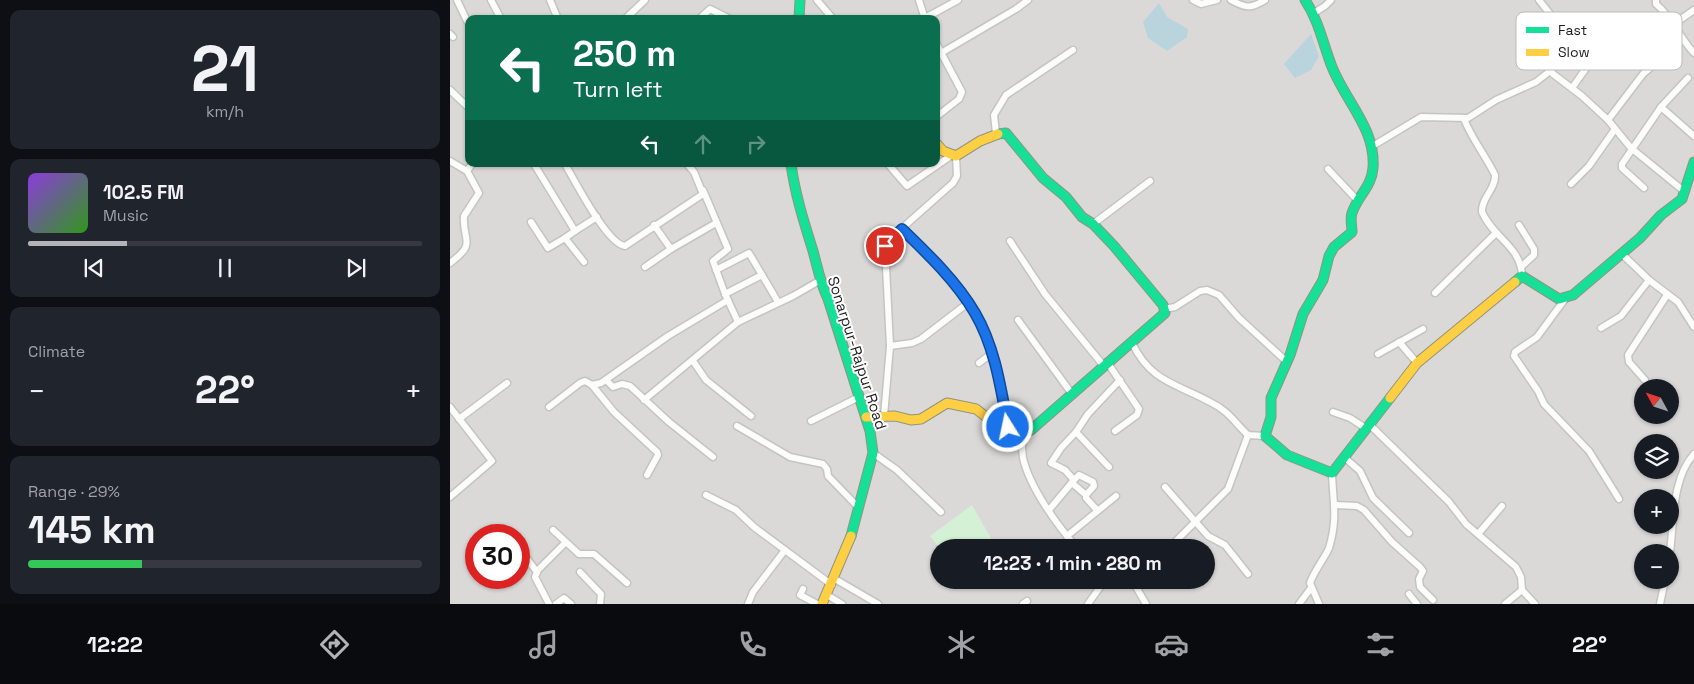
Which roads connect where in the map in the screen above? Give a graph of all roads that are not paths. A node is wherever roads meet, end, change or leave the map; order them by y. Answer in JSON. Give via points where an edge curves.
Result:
{"nodes":[{"id":1,"x":457,"y":0,"type":"edge"},
{"id":2,"x":490,"y":0,"type":"edge"},
{"id":3,"x":550,"y":0,"type":"edge"},
{"id":4,"x":644,"y":0,"type":"edge"},
{"id":5,"x":800,"y":0,"type":"edge"},
{"id":6,"x":817,"y":0,"type":"edge"},
{"id":7,"x":920,"y":0,"type":"edge"},
{"id":8,"x":958,"y":0,"type":"edge"},
{"id":9,"x":1028,"y":0,"type":"edge"},
{"id":10,"x":1193,"y":0,"type":"edge"},
{"id":11,"x":1217,"y":0,"type":"edge"},
{"id":12,"x":1231,"y":0,"type":"edge"},
{"id":13,"x":1265,"y":0,"type":"edge"},
{"id":14,"x":1306,"y":0,"type":"edge"},
{"id":15,"x":1331,"y":0,"type":"edge"},
{"id":16,"x":1539,"y":0,"type":"edge"},
{"id":17,"x":1656,"y":0,"type":"edge"},
{"id":18,"x":1694,"y":10,"type":"edge"},
{"id":19,"x":1548,"y":12,"type":"edge"},
{"id":20,"x":1663,"y":12,"type":"edge"},
{"id":21,"x":1314,"y":13,"type":"junction"},
{"id":22,"x":499,"y":15,"type":"edge"},
{"id":23,"x":554,"y":15,"type":"edge"},
{"id":24,"x":630,"y":15,"type":"edge"},
{"id":25,"x":703,"y":15,"type":"edge"},
{"id":26,"x":724,"y":15,"type":"edge"},
{"id":27,"x":799,"y":15,"type":"edge"},
{"id":28,"x":830,"y":15,"type":"edge"},
{"id":29,"x":924,"y":15,"type":"edge"},
{"id":30,"x":930,"y":15,"type":"edge"},
{"id":31,"x":465,"y":17,"type":"edge"},
{"id":32,"x":1682,"y":18,"type":"edge"},
{"id":33,"x":1682,"y":40,"type":"edge"},
{"id":34,"x":1073,"y":50,"type":"dead end"},
{"id":35,"x":941,"y":53,"type":"joint"},
{"id":36,"x":1694,"y":53,"type":"edge"},
{"id":37,"x":1585,"y":70,"type":"edge"},
{"id":38,"x":1648,"y":70,"type":"edge"},
{"id":39,"x":1550,"y":71,"type":"joint"},
{"id":40,"x":1688,"y":78,"type":"dead end"},
{"id":41,"x":1572,"y":88,"type":"junction"},
{"id":42,"x":450,"y":90,"type":"edge"},
{"id":43,"x":465,"y":104,"type":"edge"},
{"id":44,"x":1661,"y":107,"type":"junction"},
{"id":45,"x":940,"y":114,"type":"edge"},
{"id":46,"x":1464,"y":119,"type":"junction"},
{"id":47,"x":1608,"y":120,"type":"junction"},
{"id":48,"x":1615,"y":129,"type":"junction"},
{"id":49,"x":996,"y":133,"type":"junction"},
{"id":50,"x":1694,"y":136,"type":"edge"},
{"id":51,"x":1371,"y":147,"type":"junction"},
{"id":52,"x":940,"y":148,"type":"edge"},
{"id":53,"x":1631,"y":148,"type":"junction"},
{"id":54,"x":954,"y":155,"type":"junction"},
{"id":55,"x":450,"y":162,"type":"edge"},
{"id":56,"x":1694,"y":162,"type":"edge"},
{"id":57,"x":940,"y":164,"type":"edge"},
{"id":58,"x":470,"y":167,"type":"edge"},
{"id":59,"x":536,"y":167,"type":"edge"},
{"id":60,"x":567,"y":167,"type":"edge"},
{"id":61,"x":690,"y":167,"type":"edge"},
{"id":62,"x":791,"y":167,"type":"edge"},
{"id":63,"x":891,"y":167,"type":"edge"},
{"id":64,"x":936,"y":167,"type":"edge"},
{"id":65,"x":1328,"y":169,"type":"dead end"},
{"id":66,"x":467,"y":171,"type":"junction"},
{"id":67,"x":1150,"y":180,"type":"dead end"},
{"id":68,"x":1571,"y":184,"type":"dead end"},
{"id":69,"x":1644,"y":188,"type":"dead end"},
{"id":70,"x":703,"y":189,"type":"junction"},
{"id":71,"x":1685,"y":192,"type":"junction"},
{"id":72,"x":1358,"y":201,"type":"junction"},
{"id":73,"x":596,"y":216,"type":"junction"},
{"id":74,"x":531,"y":222,"type":"dead end"},
{"id":75,"x":716,"y":223,"type":"junction"},
{"id":76,"x":1093,"y":224,"type":"junction"},
{"id":77,"x":1519,"y":225,"type":"dead end"},
{"id":78,"x":654,"y":226,"type":"junction"},
{"id":79,"x":902,"y":229,"type":"junction"},
{"id":80,"x":575,"y":231,"type":"junction"},
{"id":81,"x":1496,"y":233,"type":"junction"},
{"id":82,"x":565,"y":238,"type":"junction"},
{"id":83,"x":1010,"y":241,"type":"dead end"},
{"id":84,"x":671,"y":249,"type":"junction"},
{"id":85,"x":1621,"y":253,"type":"junction"},
{"id":86,"x":584,"y":262,"type":"dead end"},
{"id":87,"x":450,"y":263,"type":"edge"},
{"id":88,"x":645,"y":267,"type":"dead end"},
{"id":89,"x":716,"y":270,"type":"junction"},
{"id":90,"x":1522,"y":271,"type":"junction"},
{"id":91,"x":762,"y":275,"type":"junction"},
{"id":92,"x":1649,"y":280,"type":"junction"},
{"id":93,"x":819,"y":281,"type":"junction"},
{"id":94,"x":1435,"y":293,"type":"dead end"},
{"id":95,"x":1668,"y":295,"type":"junction"},
{"id":96,"x":727,"y":297,"type":"junction"},
{"id":97,"x":1565,"y":299,"type":"junction"},
{"id":98,"x":778,"y":302,"type":"junction"},
{"id":99,"x":968,"y":303,"type":"junction"},
{"id":100,"x":1164,"y":309,"type":"junction"},
{"id":101,"x":1018,"y":320,"type":"dead end"},
{"id":102,"x":738,"y":322,"type":"junction"},
{"id":103,"x":1694,"y":327,"type":"edge"},
{"id":104,"x":1601,"y":328,"type":"dead end"},
{"id":105,"x":1423,"y":329,"type":"dead end"},
{"id":106,"x":1399,"y":342,"type":"junction"},
{"id":107,"x":1132,"y":343,"type":"junction"},
{"id":108,"x":890,"y":346,"type":"junction"},
{"id":109,"x":991,"y":354,"type":"junction"},
{"id":110,"x":1378,"y":354,"type":"dead end"},
{"id":111,"x":693,"y":361,"type":"junction"},
{"id":112,"x":1286,"y":361,"type":"junction"},
{"id":113,"x":979,"y":363,"type":"dead end"},
{"id":114,"x":1105,"y":363,"type":"junction"},
{"id":115,"x":1417,"y":363,"type":"junction"},
{"id":116,"x":1644,"y":379,"type":"edge"},
{"id":117,"x":606,"y":380,"type":"junction"},
{"id":118,"x":1120,"y":380,"type":"junction"},
{"id":119,"x":507,"y":383,"type":"dead end"},
{"id":120,"x":592,"y":385,"type":"junction"},
{"id":121,"x":1072,"y":394,"type":"junction"},
{"id":122,"x":859,"y":397,"type":"junction"},
{"id":123,"x":644,"y":400,"type":"junction"},
{"id":124,"x":450,"y":407,"type":"edge"},
{"id":125,"x":549,"y":407,"type":"dead end"},
{"id":126,"x":1333,"y":412,"type":"dead end"},
{"id":127,"x":751,"y":416,"type":"dead end"},
{"id":128,"x":884,"y":416,"type":"junction"},
{"id":129,"x":866,"y":418,"type":"junction"},
{"id":130,"x":459,"y":420,"type":"junction"},
{"id":131,"x":812,"y":421,"type":"dead end"},
{"id":132,"x":737,"y":426,"type":"dead end"},
{"id":133,"x":1008,"y":427,"type":"junction"},
{"id":134,"x":1368,"y":427,"type":"junction"},
{"id":135,"x":1115,"y":431,"type":"dead end"},
{"id":136,"x":1076,"y":432,"type":"junction"},
{"id":137,"x":1021,"y":435,"type":"junction"},
{"id":138,"x":1248,"y":435,"type":"junction"},
{"id":139,"x":1265,"y":436,"type":"junction"},
{"id":140,"x":873,"y":453,"type":"junction"},
{"id":141,"x":1694,"y":454,"type":"edge"},
{"id":142,"x":713,"y":457,"type":"dead end"},
{"id":143,"x":1345,"y":458,"type":"junction"},
{"id":144,"x":1109,"y":467,"type":"dead end"},
{"id":145,"x":1332,"y":473,"type":"junction"},
{"id":146,"x":646,"y":475,"type":"dead end"},
{"id":147,"x":1073,"y":481,"type":"junction"},
{"id":148,"x":1165,"y":487,"type":"dead end"},
{"id":149,"x":706,"y":495,"type":"dead end"},
{"id":150,"x":1086,"y":495,"type":"junction"},
{"id":151,"x":1116,"y":496,"type":"dead end"},
{"id":152,"x":450,"y":497,"type":"edge"},
{"id":153,"x":1619,"y":499,"type":"dead end"},
{"id":154,"x":1335,"y":505,"type":"junction"},
{"id":155,"x":1502,"y":506,"type":"dead end"},
{"id":156,"x":859,"y":508,"type":"junction"},
{"id":157,"x":1050,"y":510,"type":"junction"},
{"id":158,"x":1097,"y":510,"type":"junction"},
{"id":159,"x":941,"y":512,"type":"dead end"},
{"id":160,"x":1196,"y":522,"type":"junction"},
{"id":161,"x":553,"y":530,"type":"dead end"},
{"id":162,"x":1409,"y":533,"type":"dead end"},
{"id":163,"x":1478,"y":534,"type":"junction"},
{"id":164,"x":1067,"y":536,"type":"junction"},
{"id":165,"x":1070,"y":539,"type":"edge"},
{"id":166,"x":1178,"y":539,"type":"edge"},
{"id":167,"x":566,"y":543,"type":"junction"},
{"id":168,"x":1671,"y":544,"type":"edge"},
{"id":169,"x":785,"y":550,"type":"junction"},
{"id":170,"x":530,"y":563,"type":"edge"},
{"id":171,"x":537,"y":572,"type":"junction"},
{"id":172,"x":580,"y":572,"type":"dead end"},
{"id":173,"x":1248,"y":574,"type":"dead end"},
{"id":174,"x":833,"y":582,"type":"junction"},
{"id":175,"x":627,"y":583,"type":"dead end"},
{"id":176,"x":1311,"y":588,"type":"junction"},
{"id":177,"x":804,"y":589,"type":"dead end"},
{"id":178,"x":1099,"y":589,"type":"edge"},
{"id":179,"x":1137,"y":589,"type":"edge"},
{"id":180,"x":1664,"y":589,"type":"edge"},
{"id":181,"x":1522,"y":590,"type":"junction"},
{"id":182,"x":1409,"y":594,"type":"dead end"},
{"id":183,"x":827,"y":595,"type":"junction"},
{"id":184,"x":1433,"y":600,"type":"dead end"},
{"id":185,"x":549,"y":604,"type":"edge"},
{"id":186,"x":556,"y":604,"type":"edge"},
{"id":187,"x":571,"y":604,"type":"edge"},
{"id":188,"x":600,"y":604,"type":"edge"},
{"id":189,"x":748,"y":604,"type":"edge"},
{"id":190,"x":817,"y":604,"type":"edge"},
{"id":191,"x":822,"y":604,"type":"edge"},
{"id":192,"x":842,"y":604,"type":"edge"},
{"id":193,"x":878,"y":604,"type":"edge"},
{"id":194,"x":1088,"y":604,"type":"edge"},
{"id":195,"x":1146,"y":604,"type":"edge"},
{"id":196,"x":1299,"y":604,"type":"edge"},
{"id":197,"x":1319,"y":604,"type":"edge"},
{"id":198,"x":1417,"y":604,"type":"edge"},
{"id":199,"x":1505,"y":604,"type":"edge"},
{"id":200,"x":1535,"y":604,"type":"edge"},
{"id":201,"x":1660,"y":604,"type":"edge"}],
"edges":[{"from":1,"to":31,"type":"street"},
{"from":2,"to":22,"type":"street"},
{"from":3,"to":23,"type":"street"},
{"from":4,"to":24,"type":"street"},
{"from":5,"to":27,"type":"street"},
{"from":6,"to":28,"type":"street"},
{"from":7,"to":29,"type":"street"},
{"from":8,"to":30,"type":"street"},
{"from":9,"to":35,"type":"street"},
{"from":10,"to":11,"type":"street","via":[[1201,4]]},
{"from":12,"to":13,"type":"street","via":[[1247,8]]},
{"from":14,"to":21,"type":"street"},
{"from":15,"to":21,"type":"street"},
{"from":16,"to":19,"type":"street"},
{"from":17,"to":20,"type":"street"},
{"from":18,"to":32,"type":"street"},
{"from":21,"to":51,"type":"street","via":[[1332,68],[1368,128]]},
{"from":25,"to":26,"type":"street","via":[[713,8]]},
{"from":33,"to":36,"type":"street"},
{"from":34,"to":49,"type":"street","via":[[1006,94],[994,115]]},
{"from":35,"to":45,"type":"street","via":[[962,92],[959,99]]},
{"from":37,"to":41,"type":"street"},
{"from":38,"to":47,"type":"street"},
{"from":39,"to":41,"type":"street"},
{"from":39,"to":46,"type":"street","via":[[1536,82]]},
{"from":40,"to":44,"type":"street"},
{"from":41,"to":47,"type":"street"},
{"from":42,"to":43,"type":"street"},
{"from":44,"to":50,"type":"street"},
{"from":44,"to":53,"type":"street"},
{"from":46,"to":51,"type":"street","via":[[1421,117]]},
{"from":46,"to":81,"type":"street","via":[[1472,140],[1495,175],[1481,208]]},
{"from":47,"to":48,"type":"street"},
{"from":48,"to":53,"type":"street"},
{"from":48,"to":68,"type":"street","via":[[1589,166]]},
{"from":49,"to":54,"type":"street"},
{"from":49,"to":76,"type":"street","via":[[1006,133],[1043,178]]},
{"from":51,"to":72,"type":"street","via":[[1372,178]]},
{"from":52,"to":54,"type":"street"},
{"from":53,"to":69,"type":"street","via":[[1622,168]]},
{"from":53,"to":71,"type":"street"},
{"from":54,"to":57,"type":"street"},
{"from":54,"to":79,"type":"street","via":[[956,176],[953,184]]},
{"from":55,"to":66,"type":"street"},
{"from":56,"to":71,"type":"street"},
{"from":58,"to":66,"type":"street"},
{"from":59,"to":80,"type":"street"},
{"from":60,"to":73,"type":"street"},
{"from":61,"to":70,"type":"street"},
{"from":62,"to":93,"type":"street","name":"Sonarpur-Rajpur Road"},
{"from":63,"to":64,"type":"street","via":[[907,186]]},
{"from":65,"to":72,"type":"street"},
{"from":66,"to":87,"type":"street","via":[[478,193],[464,216],[468,239],[466,248]]},
{"from":67,"to":76,"type":"street"},
{"from":70,"to":75,"type":"street"},
{"from":70,"to":78,"type":"street","via":[[698,199]]},
{"from":71,"to":85,"type":"street","via":[[1682,199]]},
{"from":72,"to":112,"type":"street","via":[[1351,215],[1352,232],[1334,247],[1329,256],[1323,280],[1304,314]]},
{"from":73,"to":78,"type":"street","via":[[619,245],[625,246]]},
{"from":73,"to":80,"type":"street"},
{"from":74,"to":82,"type":"street","via":[[548,248]]},
{"from":75,"to":84,"type":"street"},
{"from":75,"to":89,"type":"street","via":[[728,249],[713,261]]},
{"from":76,"to":100,"type":"street"},
{"from":77,"to":90,"type":"street","via":[[1534,249],[1534,255]]},
{"from":78,"to":84,"type":"street"},
{"from":79,"to":99,"type":"street","via":[[942,270]]},
{"from":79,"to":108,"type":"street","via":[[885,246]]},
{"from":80,"to":82,"type":"street"},
{"from":81,"to":90,"type":"street","via":[[1518,256]]},
{"from":81,"to":94,"type":"street"},
{"from":82,"to":86,"type":"street"},
{"from":83,"to":114,"type":"street","via":[[1045,294]]},
{"from":84,"to":88,"type":"street"},
{"from":85,"to":92,"type":"street"},
{"from":85,"to":97,"type":"street"},
{"from":89,"to":91,"type":"street","via":[[749,253]]},
{"from":89,"to":96,"type":"street"},
{"from":90,"to":97,"type":"street","via":[[1554,297]]},
{"from":90,"to":115,"type":"street"},
{"from":91,"to":96,"type":"street"},
{"from":91,"to":98,"type":"street"},
{"from":92,"to":95,"type":"street"},
{"from":92,"to":104,"type":"street","via":[[1621,316]]},
{"from":93,"to":98,"type":"street"},
{"from":93,"to":122,"type":"street","name":"Sonarpur-Rajpur Road","via":[[828,299]]},
{"from":95,"to":103,"type":"street","via":[[1682,306]]},
{"from":95,"to":116,"type":"street","via":[[1628,355],[1629,362]]},
{"from":96,"to":102,"type":"street"},
{"from":96,"to":117,"type":"street"},
{"from":97,"to":153,"type":"street","via":[[1537,337],[1514,356],[1544,404],[1588,452]]},
{"from":98,"to":102,"type":"street"},
{"from":99,"to":108,"type":"street","via":[[921,339]]},
{"from":99,"to":109,"type":"street","via":[[980,323]]},
{"from":100,"to":107,"type":"street","via":[[1165,313],[1137,335]]},
{"from":100,"to":112,"type":"street","via":[[1175,307],[1200,291],[1219,295]]},
{"from":101,"to":121,"type":"street"},
{"from":102,"to":111,"type":"street"},
{"from":105,"to":106,"type":"street"},
{"from":106,"to":110,"type":"street"},
{"from":106,"to":115,"type":"street"},
{"from":107,"to":114,"type":"street"},
{"from":107,"to":138,"type":"street","via":[[1140,359],[1161,380],[1211,402],[1232,416]]},
{"from":108,"to":128,"type":"street"},
{"from":109,"to":113,"type":"street"},
{"from":109,"to":133,"type":"street"},
{"from":111,"to":123,"type":"street"},
{"from":111,"to":127,"type":"street","via":[[706,380]]},
{"from":112,"to":139,"type":"street","via":[[1271,398],[1271,417]]},
{"from":114,"to":118,"type":"street"},
{"from":114,"to":121,"type":"street"},
{"from":115,"to":134,"type":"street"},
{"from":117,"to":120,"type":"street"},
{"from":117,"to":123,"type":"street","via":[[613,387],[630,386]]},
{"from":118,"to":135,"type":"street","via":[[1140,411]]},
{"from":118,"to":136,"type":"street"},
{"from":119,"to":130,"type":"street"},
{"from":120,"to":125,"type":"street","via":[[585,381]]},
{"from":120,"to":146,"type":"street","via":[[614,412],[657,452]]},
{"from":121,"to":137,"type":"street"},
{"from":122,"to":129,"type":"street","name":"Sonarpur-Rajpur Road"},
{"from":122,"to":131,"type":"street"},
{"from":123,"to":142,"type":"street"},
{"from":124,"to":130,"type":"street"},
{"from":126,"to":134,"type":"street"},
{"from":128,"to":129,"type":"street"},
{"from":128,"to":133,"type":"street","via":[[921,419],[948,403],[976,409],[998,426]]},
{"from":129,"to":140,"type":"street","name":"Sonarpur-Rajpur Road"},
{"from":130,"to":152,"type":"street","via":[[492,461]]},
{"from":132,"to":156,"type":"street","via":[[790,457],[823,464],[828,476]]},
{"from":133,"to":137,"type":"street"},
{"from":134,"to":143,"type":"street"},
{"from":134,"to":163,"type":"street","via":[[1449,502]]},
{"from":136,"to":144,"type":"street"},
{"from":136,"to":147,"type":"street","via":[[1051,463],[1065,470]]},
{"from":137,"to":157,"type":"street","via":[[1023,459]]},
{"from":138,"to":139,"type":"street"},
{"from":138,"to":160,"type":"street","via":[[1228,489]]},
{"from":139,"to":145,"type":"street","via":[[1287,455]]},
{"from":140,"to":156,"type":"street","name":"Sonarpur-Rajpur Road"},
{"from":140,"to":159,"type":"street","via":[[897,470]]},
{"from":141,"to":168,"type":"street","via":[[1684,466],[1679,484]]},
{"from":143,"to":145,"type":"street"},
{"from":143,"to":162,"type":"street","via":[[1360,471],[1373,498]]},
{"from":145,"to":154,"type":"street"},
{"from":147,"to":150,"type":"street"},
{"from":147,"to":150,"type":"street","via":[[1079,475],[1094,482]]},
{"from":147,"to":157,"type":"street"},
{"from":148,"to":160,"type":"street"},
{"from":149,"to":169,"type":"street","via":[[736,510]]},
{"from":150,"to":158,"type":"street"},
{"from":151,"to":158,"type":"street"},
{"from":154,"to":176,"type":"street","via":[[1329,550],[1313,573]]},
{"from":154,"to":184,"type":"street","via":[[1357,506],[1364,510],[1420,567],[1423,571],[1420,587]]},
{"from":155,"to":163,"type":"street"},
{"from":156,"to":174,"type":"street","name":"Sonarpur-Rajpur Road","via":[[850,545]]},
{"from":157,"to":164,"type":"street"},
{"from":158,"to":164,"type":"street"},
{"from":160,"to":166,"type":"street"},
{"from":160,"to":173,"type":"street","via":[[1214,540],[1225,545]]},
{"from":161,"to":167,"type":"street"},
{"from":163,"to":181,"type":"street","via":[[1516,568]]},
{"from":164,"to":165,"type":"street"},
{"from":167,"to":171,"type":"street"},
{"from":167,"to":175,"type":"street","via":[[582,556],[589,552],[594,554]]},
{"from":169,"to":174,"type":"street"},
{"from":169,"to":189,"type":"street","via":[[753,592]]},
{"from":170,"to":171,"type":"street"},
{"from":171,"to":185,"type":"street","via":[[537,584]]},
{"from":172,"to":188,"type":"street","via":[[601,594]]},
{"from":174,"to":183,"type":"street","name":"Sonarpur-Rajpur Road"},
{"from":174,"to":193,"type":"street"},
{"from":176,"to":196,"type":"street"},
{"from":176,"to":197,"type":"street"},
{"from":177,"to":190,"type":"street","via":[[800,595],[802,598]]},
{"from":178,"to":194,"type":"street"},
{"from":179,"to":195,"type":"street"},
{"from":180,"to":201,"type":"street"},
{"from":181,"to":199,"type":"street"},
{"from":181,"to":200,"type":"street"},
{"from":182,"to":198,"type":"street"},
{"from":183,"to":191,"type":"street","name":"Sonarpur-Rajpur Road"},
{"from":183,"to":192,"type":"street"},
{"from":186,"to":187,"type":"street","via":[[564,598]]}]}
